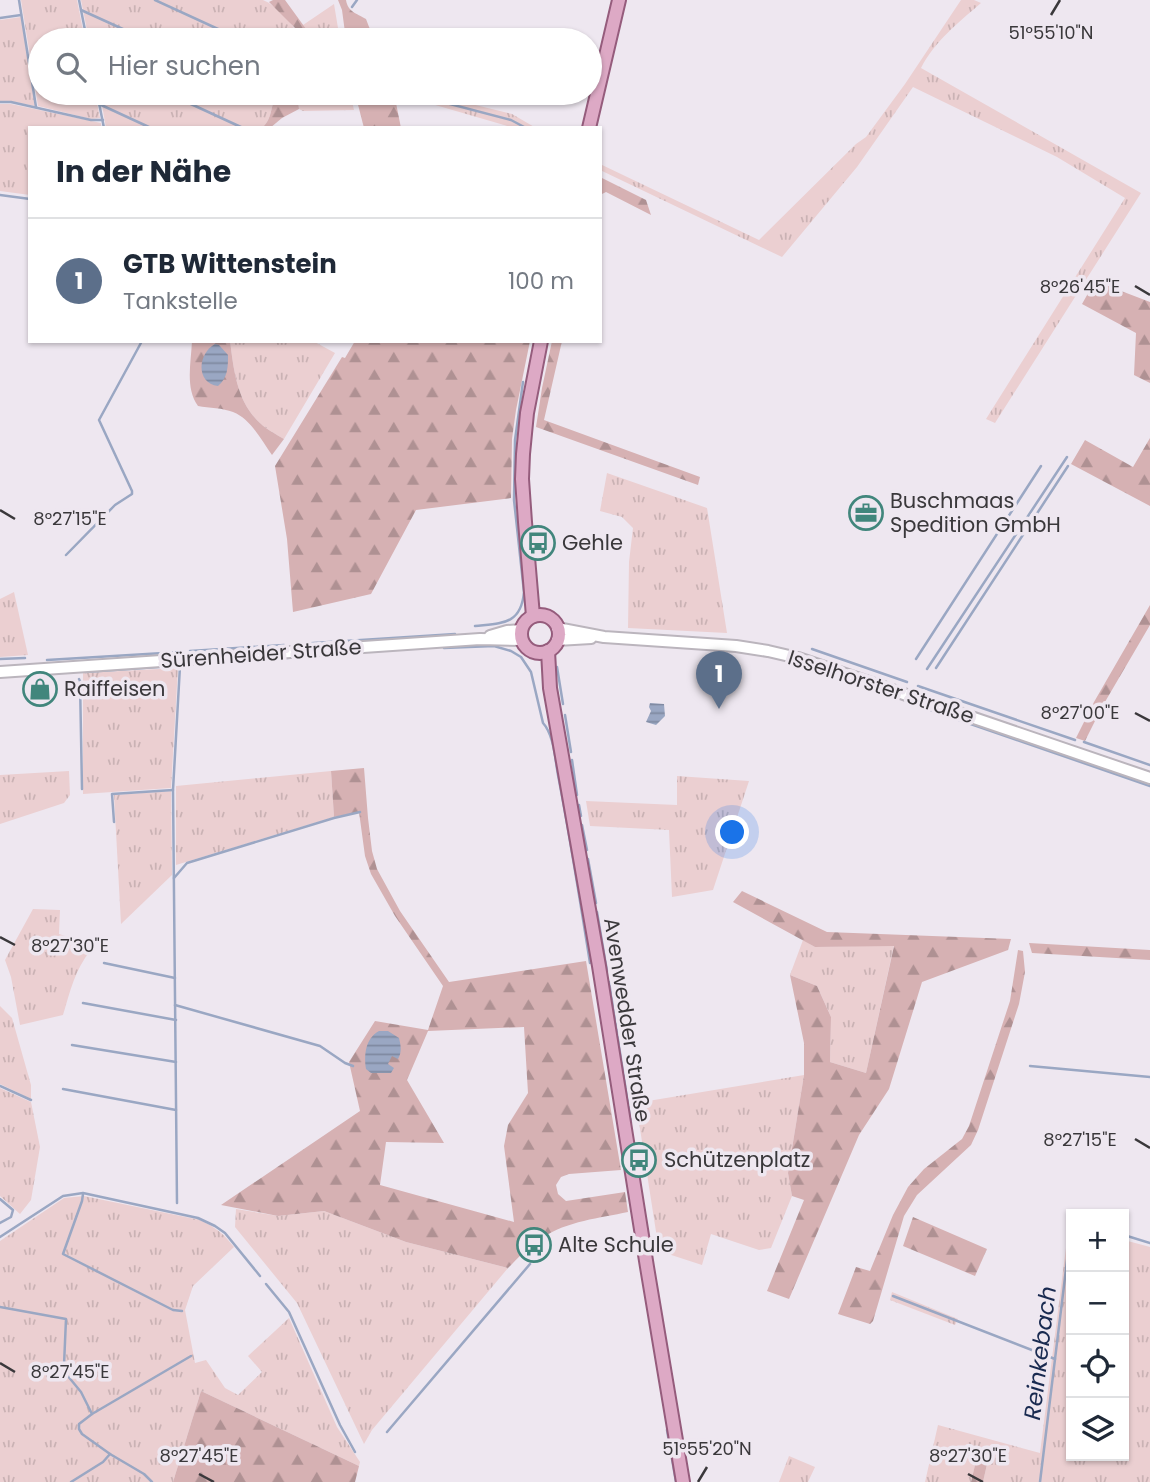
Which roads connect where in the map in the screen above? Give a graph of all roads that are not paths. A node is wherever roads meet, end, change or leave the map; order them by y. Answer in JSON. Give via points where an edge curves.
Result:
{"nodes":[{"id":1,"x":619,"y":0,"type":"edge"},
{"id":2,"x":602,"y":73,"type":"edge"},
{"id":3,"x":594,"y":105,"type":"edge"},
{"id":4,"x":589,"y":126,"type":"edge"},
{"id":5,"x":541,"y":343,"type":"edge"},
{"id":6,"x":538,"y":616,"type":"junction"},
{"id":7,"x":557,"y":634,"type":"junction"},
{"id":8,"x":522,"y":635,"type":"junction"},
{"id":9,"x":542,"y":651,"type":"junction"},
{"id":10,"x":0,"y":672,"type":"edge"},
{"id":11,"x":1150,"y":778,"type":"edge"},
{"id":12,"x":683,"y":1482,"type":"edge"}],
"edges":[{"from":1,"to":2,"type":"main road"},
{"from":3,"to":4,"type":"main road"},
{"from":5,"to":6,"type":"main road","via":[[523,454],[525,522]]},
{"from":6,"to":7,"type":"main road","via":[[554,622]]},
{"from":6,"to":8,"type":"main road","via":[[523,624]]},
{"from":7,"to":9,"type":"main road","via":[[554,646]]},
{"from":7,"to":11,"type":"street","name":"Isselhorster Straße","via":[[736,646],[798,658]]},
{"from":8,"to":9,"type":"main road","via":[[525,646]]},
{"from":8,"to":10,"type":"street","name":"Sürenheider Straße","via":[[507,631],[480,639]]},
{"from":9,"to":12,"type":"main road","name":"Avenwedder Straße","via":[[599,966]]}]}
